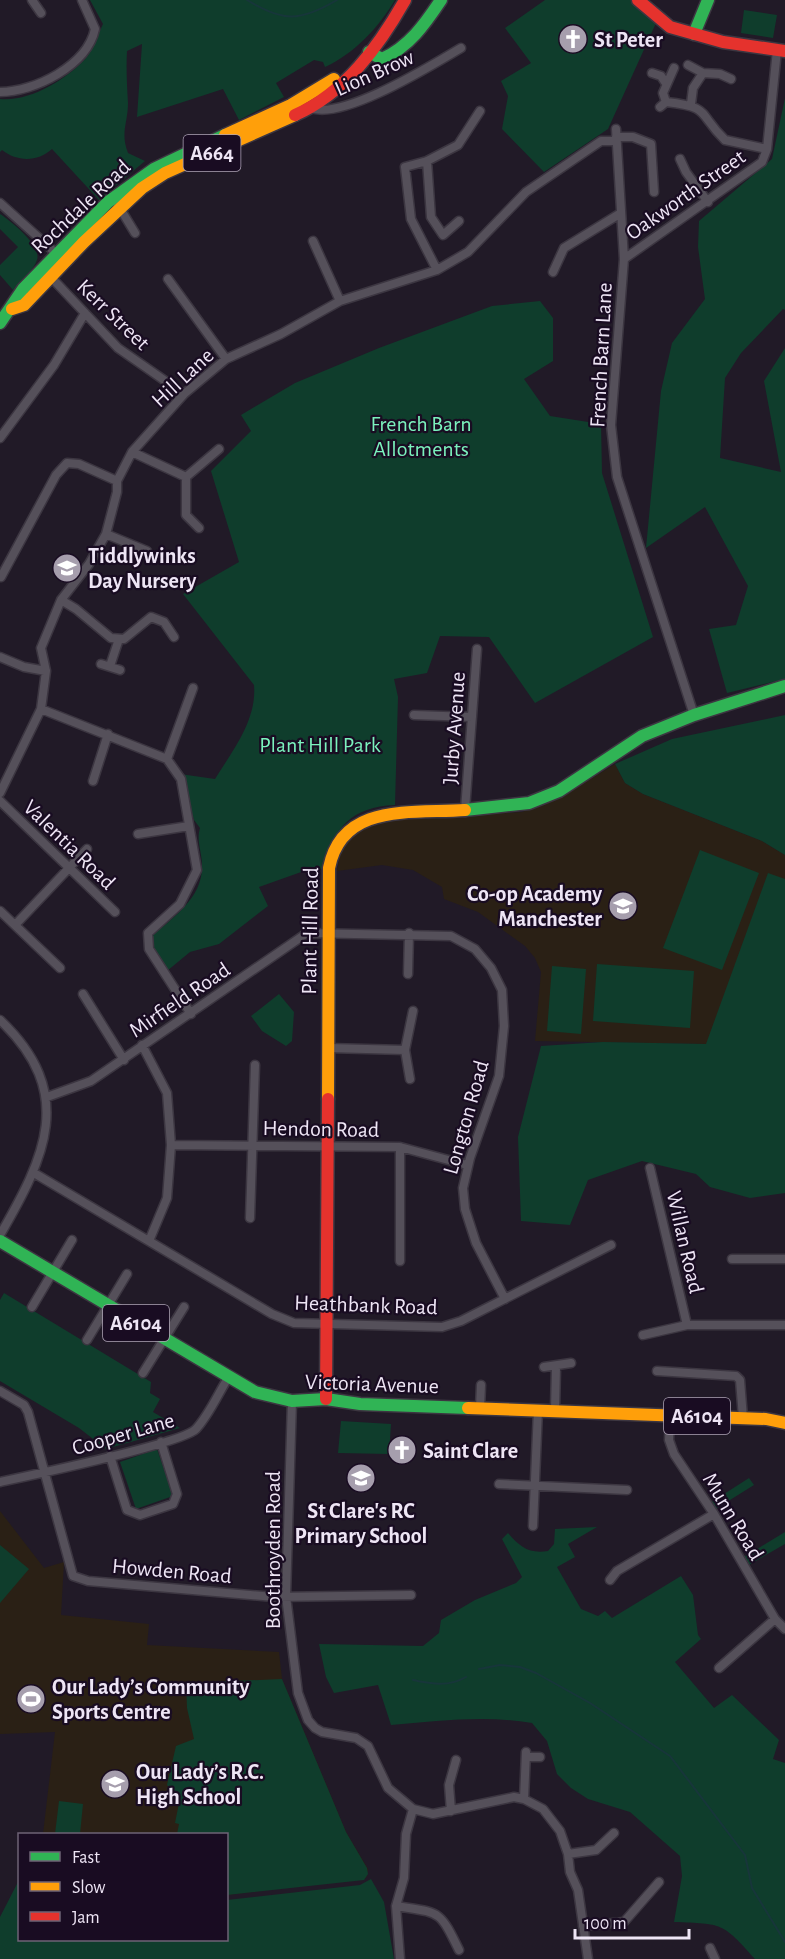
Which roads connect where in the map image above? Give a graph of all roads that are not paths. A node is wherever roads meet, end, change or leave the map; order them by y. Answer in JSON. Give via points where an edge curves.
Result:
{"nodes":[{"id":1,"x":82,"y":0,"type":"edge"},
{"id":2,"x":405,"y":0,"type":"edge"},
{"id":3,"x":441,"y":0,"type":"edge"},
{"id":4,"x":638,"y":0,"type":"edge"},
{"id":5,"x":708,"y":0,"type":"edge"},
{"id":6,"x":33,"y":1,"type":"edge"},
{"id":7,"x":41,"y":13,"type":"dead end"},
{"id":8,"x":694,"y":34,"type":"junction"},
{"id":9,"x":461,"y":48,"type":"dead end"},
{"id":10,"x":781,"y":50,"type":"edge"},
{"id":11,"x":369,"y":52,"type":"junction"},
{"id":12,"x":688,"y":65,"type":"dead end"},
{"id":13,"x":674,"y":68,"type":"dead end"},
{"id":14,"x":652,"y":73,"type":"dead end"},
{"id":15,"x":703,"y":74,"type":"junction"},
{"id":16,"x":731,"y":79,"type":"dead end"},
{"id":17,"x":665,"y":82,"type":"junction"},
{"id":18,"x":0,"y":92,"type":"edge"},
{"id":19,"x":306,"y":104,"type":"junction"},
{"id":20,"x":691,"y":104,"type":"junction"},
{"id":21,"x":480,"y":111,"type":"dead end"},
{"id":22,"x":616,"y":136,"type":"junction"},
{"id":23,"x":767,"y":149,"type":"junction"},
{"id":24,"x":680,"y":159,"type":"dead end"},
{"id":25,"x":428,"y":161,"type":"junction"},
{"id":26,"x":654,"y":192,"type":"dead end"},
{"id":27,"x":708,"y":202,"type":"junction"},
{"id":28,"x":0,"y":203,"type":"edge"},
{"id":29,"x":117,"y":203,"type":"junction"},
{"id":30,"x":621,"y":213,"type":"junction"},
{"id":31,"x":459,"y":221,"type":"dead end"},
{"id":32,"x":135,"y":233,"type":"dead end"},
{"id":33,"x":313,"y":241,"type":"dead end"},
{"id":34,"x":60,"y":258,"type":"junction"},
{"id":35,"x":624,"y":259,"type":"junction"},
{"id":36,"x":437,"y":270,"type":"junction"},
{"id":37,"x":553,"y":272,"type":"dead end"},
{"id":38,"x":47,"y":273,"type":"junction"},
{"id":39,"x":168,"y":279,"type":"dead end"},
{"id":40,"x":340,"y":301,"type":"junction"},
{"id":41,"x":85,"y":313,"type":"junction"},
{"id":42,"x":0,"y":323,"type":"edge"},
{"id":43,"x":226,"y":359,"type":"junction"},
{"id":44,"x":184,"y":394,"type":"junction"},
{"id":45,"x":0,"y":438,"type":"edge"},
{"id":46,"x":219,"y":449,"type":"dead end"},
{"id":47,"x":132,"y":452,"type":"junction"},
{"id":48,"x":186,"y":477,"type":"junction"},
{"id":49,"x":117,"y":481,"type":"junction"},
{"id":50,"x":199,"y":528,"type":"dead end"},
{"id":51,"x":106,"y":534,"type":"junction"},
{"id":52,"x":147,"y":551,"type":"dead end"},
{"id":53,"x":1,"y":577,"type":"edge"},
{"id":54,"x":61,"y":600,"type":"junction"},
{"id":55,"x":174,"y":637,"type":"dead end"},
{"id":56,"x":119,"y":639,"type":"junction"},
{"id":57,"x":477,"y":649,"type":"dead end"},
{"id":58,"x":0,"y":657,"type":"edge"},
{"id":59,"x":120,"y":670,"type":"dead end"},
{"id":60,"x":46,"y":671,"type":"junction"},
{"id":61,"x":785,"y":686,"type":"edge"},
{"id":62,"x":193,"y":688,"type":"dead end"},
{"id":63,"x":41,"y":709,"type":"junction"},
{"id":64,"x":414,"y":715,"type":"dead end"},
{"id":65,"x":694,"y":715,"type":"junction"},
{"id":66,"x":472,"y":717,"type":"junction"},
{"id":67,"x":108,"y":734,"type":"junction"},
{"id":68,"x":167,"y":759,"type":"junction"},
{"id":69,"x":93,"y":781,"type":"dead end"},
{"id":70,"x":0,"y":794,"type":"edge"},
{"id":71,"x":0,"y":801,"type":"edge"},
{"id":72,"x":465,"y":810,"type":"junction"},
{"id":73,"x":189,"y":826,"type":"junction"},
{"id":74,"x":138,"y":834,"type":"dead end"},
{"id":75,"x":87,"y":849,"type":"dead end"},
{"id":76,"x":70,"y":867,"type":"junction"},
{"id":77,"x":0,"y":911,"type":"edge"},
{"id":78,"x":116,"y":912,"type":"dead end"},
{"id":79,"x":15,"y":925,"type":"junction"},
{"id":80,"x":330,"y":932,"type":"junction"},
{"id":81,"x":409,"y":933,"type":"junction"},
{"id":82,"x":60,"y":968,"type":"dead end"},
{"id":83,"x":408,"y":974,"type":"dead end"},
{"id":84,"x":83,"y":994,"type":"dead end"},
{"id":85,"x":413,"y":1011,"type":"dead end"},
{"id":86,"x":190,"y":1014,"type":"junction"},
{"id":87,"x":0,"y":1020,"type":"edge"},
{"id":88,"x":142,"y":1045,"type":"junction"},
{"id":89,"x":328,"y":1048,"type":"junction"},
{"id":90,"x":405,"y":1050,"type":"junction"},
{"id":91,"x":124,"y":1060,"type":"junction"},
{"id":92,"x":255,"y":1065,"type":"dead end"},
{"id":93,"x":410,"y":1078,"type":"dead end"},
{"id":94,"x":47,"y":1097,"type":"junction"},
{"id":95,"x":171,"y":1145,"type":"junction"},
{"id":96,"x":252,"y":1145,"type":"junction"},
{"id":97,"x":328,"y":1147,"type":"junction"},
{"id":98,"x":400,"y":1147,"type":"junction"},
{"id":99,"x":467,"y":1166,"type":"junction"},
{"id":100,"x":650,"y":1167,"type":"dead end"},
{"id":101,"x":34,"y":1173,"type":"junction"},
{"id":102,"x":250,"y":1218,"type":"dead end"},
{"id":103,"x":0,"y":1235,"type":"edge"},
{"id":104,"x":72,"y":1240,"type":"dead end"},
{"id":105,"x":0,"y":1241,"type":"edge"},
{"id":106,"x":149,"y":1241,"type":"junction"},
{"id":107,"x":611,"y":1245,"type":"dead end"},
{"id":108,"x":732,"y":1259,"type":"dead end"},
{"id":109,"x":785,"y":1259,"type":"edge"},
{"id":110,"x":400,"y":1261,"type":"dead end"},
{"id":111,"x":53,"y":1272,"type":"junction"},
{"id":112,"x":127,"y":1274,"type":"dead end"},
{"id":113,"x":505,"y":1299,"type":"junction"},
{"id":114,"x":108,"y":1306,"type":"junction"},
{"id":115,"x":32,"y":1307,"type":"dead end"},
{"id":116,"x":184,"y":1307,"type":"dead end"},
{"id":117,"x":326,"y":1324,"type":"junction"},
{"id":118,"x":687,"y":1325,"type":"junction"},
{"id":119,"x":785,"y":1325,"type":"edge"},
{"id":120,"x":643,"y":1335,"type":"dead end"},
{"id":121,"x":87,"y":1340,"type":"dead end"},
{"id":122,"x":164,"y":1340,"type":"junction"},
{"id":123,"x":571,"y":1363,"type":"dead end"},
{"id":124,"x":544,"y":1367,"type":"dead end"},
{"id":125,"x":556,"y":1367,"type":"junction"},
{"id":126,"x":657,"y":1371,"type":"dead end"},
{"id":127,"x":143,"y":1373,"type":"dead end"},
{"id":128,"x":228,"y":1378,"type":"junction"},
{"id":129,"x":481,"y":1385,"type":"dead end"},
{"id":130,"x":0,"y":1391,"type":"edge"},
{"id":131,"x":326,"y":1399,"type":"junction"},
{"id":132,"x":292,"y":1401,"type":"junction"},
{"id":133,"x":480,"y":1408,"type":"junction"},
{"id":134,"x":538,"y":1410,"type":"junction"},
{"id":135,"x":555,"y":1410,"type":"junction"},
{"id":136,"x":669,"y":1415,"type":"junction"},
{"id":137,"x":742,"y":1418,"type":"junction"},
{"id":138,"x":785,"y":1423,"type":"edge"},
{"id":139,"x":162,"y":1442,"type":"junction"},
{"id":140,"x":110,"y":1456,"type":"junction"},
{"id":141,"x":44,"y":1474,"type":"junction"},
{"id":142,"x":0,"y":1482,"type":"edge"},
{"id":143,"x":499,"y":1484,"type":"dead end"},
{"id":144,"x":535,"y":1486,"type":"junction"},
{"id":145,"x":627,"y":1490,"type":"dead end"},
{"id":146,"x":714,"y":1514,"type":"junction"},
{"id":147,"x":533,"y":1526,"type":"dead end"},
{"id":148,"x":610,"y":1580,"type":"dead end"},
{"id":149,"x":411,"y":1595,"type":"dead end"},
{"id":150,"x":286,"y":1596,"type":"junction"},
{"id":151,"x":775,"y":1619,"type":"junction"},
{"id":152,"x":785,"y":1629,"type":"edge"},
{"id":153,"x":718,"y":1668,"type":"dead end"},
{"id":154,"x":540,"y":1757,"type":"dead end"},
{"id":155,"x":456,"y":1760,"type":"dead end"},
{"id":156,"x":524,"y":1798,"type":"junction"},
{"id":157,"x":413,"y":1809,"type":"junction"},
{"id":158,"x":451,"y":1811,"type":"junction"},
{"id":159,"x":614,"y":1833,"type":"dead end"},
{"id":160,"x":568,"y":1854,"type":"junction"},
{"id":161,"x":659,"y":1882,"type":"dead end"},
{"id":162,"x":396,"y":1906,"type":"junction"},
{"id":163,"x":583,"y":1926,"type":"junction"},
{"id":164,"x":711,"y":1948,"type":"dead end"},
{"id":165,"x":460,"y":1952,"type":"dead end"},
{"id":166,"x":400,"y":1959,"type":"edge"},
{"id":167,"x":588,"y":1959,"type":"edge"},
{"id":168,"x":715,"y":1959,"type":"edge"}],
"edges":[{"from":1,"to":18,"type":"street","via":[[95,30],[79,56],[33,88]]},
{"from":2,"to":11,"type":"main road","name":"Rochdale Road","number":"A664"},
{"from":3,"to":11,"type":"main road","via":[[417,32],[395,52],[382,59]]},
{"from":4,"to":8,"type":"main road","via":[[665,24]]},
{"from":5,"to":8,"type":"main road"},
{"from":6,"to":7,"type":"street"},
{"from":8,"to":10,"type":"main road"},
{"from":9,"to":19,"type":"street","name":"Lion Brow","via":[[409,79],[335,110],[321,112]]},
{"from":10,"to":23,"type":"street","name":"Oakworth Street"},
{"from":11,"to":19,"type":"main road","name":"Rochdale Road","number":"A664","via":[[342,85]]},
{"from":12,"to":15,"type":"street"},
{"from":13,"to":17,"type":"street"},
{"from":14,"to":17,"type":"street"},
{"from":15,"to":16,"type":"street"},
{"from":15,"to":20,"type":"street","via":[[693,87]]},
{"from":17,"to":20,"type":"street","via":[[663,104]]},
{"from":19,"to":29,"type":"main road","name":"Rochdale Road","number":"A664","via":[[165,173]]},
{"from":20,"to":23,"type":"street","via":[[704,111],[725,140]]},
{"from":21,"to":25,"type":"street","via":[[458,145]]},
{"from":22,"to":26,"type":"street","via":[[651,144]]},
{"from":22,"to":30,"type":"street","name":"French Barn Lane"},
{"from":22,"to":36,"type":"street","name":"Hill Lane","via":[[601,141],[526,192],[468,252]]},
{"from":23,"to":27,"type":"street","name":"Oakworth Street","via":[[762,162]]},
{"from":24,"to":27,"type":"street"},
{"from":25,"to":31,"type":"street","via":[[431,217],[443,236]]},
{"from":25,"to":36,"type":"street","via":[[405,167],[411,219]]},
{"from":27,"to":35,"type":"street","name":"Oakworth Street"},
{"from":28,"to":34,"type":"street"},
{"from":29,"to":32,"type":"street"},
{"from":29,"to":34,"type":"main road","name":"Rochdale Road","number":"A664"},
{"from":30,"to":35,"type":"street","name":"French Barn Lane"},
{"from":30,"to":37,"type":"street","via":[[564,248]]},
{"from":33,"to":40,"type":"street"},
{"from":34,"to":38,"type":"main road","name":"Rochdale Road"},
{"from":35,"to":65,"type":"street","name":"French Barn Lane","via":[[611,425],[617,477]]},
{"from":36,"to":40,"type":"street","name":"Hill Lane"},
{"from":38,"to":41,"type":"street","name":"Kerr Street"},
{"from":38,"to":42,"type":"main road","name":"Rochdale Road","via":[[24,305],[12,309]]},
{"from":39,"to":43,"type":"street"},
{"from":40,"to":43,"type":"street","name":"Hill Lane"},
{"from":41,"to":44,"type":"street","name":"Kerr Street","via":[[118,348]]},
{"from":41,"to":45,"type":"street","via":[[54,364]]},
{"from":43,"to":44,"type":"street","name":"Hill Lane"},
{"from":44,"to":47,"type":"street","name":"Hill Lane"},
{"from":46,"to":48,"type":"street"},
{"from":47,"to":48,"type":"street"},
{"from":47,"to":49,"type":"street","name":"Hill Lane"},
{"from":48,"to":50,"type":"street","via":[[186,515]]},
{"from":49,"to":51,"type":"street","name":"Hill Lane"},
{"from":49,"to":53,"type":"street","via":[[79,464],[67,463],[56,475]]},
{"from":51,"to":52,"type":"street"},
{"from":51,"to":54,"type":"street","name":"Hill Lane"},
{"from":54,"to":56,"type":"street","via":[[111,638]]},
{"from":54,"to":60,"type":"street","name":"Hill Lane","via":[[41,648]]},
{"from":55,"to":56,"type":"street","via":[[164,622],[151,617]]},
{"from":56,"to":59,"type":"street","via":[[105,665]]},
{"from":57,"to":66,"type":"street","name":"Jurby Avenue"},
{"from":58,"to":60,"type":"street"},
{"from":60,"to":63,"type":"street","name":"Hill Lane"},
{"from":61,"to":65,"type":"main road","name":"Plant Hill Road"},
{"from":62,"to":68,"type":"street"},
{"from":63,"to":67,"type":"street"},
{"from":63,"to":70,"type":"street","name":"Hill Lane"},
{"from":64,"to":66,"type":"street"},
{"from":65,"to":72,"type":"main road","name":"Plant Hill Road","via":[[642,736],[544,798],[509,807]]},
{"from":66,"to":72,"type":"street","name":"Jurby Avenue"},
{"from":67,"to":68,"type":"street"},
{"from":67,"to":69,"type":"street"},
{"from":68,"to":73,"type":"street","via":[[181,779]]},
{"from":71,"to":76,"type":"street","name":"Valentia Road"},
{"from":72,"to":80,"type":"main road","name":"Plant Hill Road","via":[[375,815],[350,828],[335,847],[329,868]]},
{"from":73,"to":74,"type":"street"},
{"from":73,"to":86,"type":"street","via":[[197,870],[180,904],[148,933],[149,949]]},
{"from":75,"to":76,"type":"street"},
{"from":76,"to":78,"type":"street","name":"Valentia Road"},
{"from":76,"to":79,"type":"street"},
{"from":77,"to":79,"type":"street"},
{"from":79,"to":82,"type":"street"},
{"from":80,"to":81,"type":"street","name":"Longton Road"},
{"from":80,"to":86,"type":"street","name":"Mirfield Road","via":[[307,933]]},
{"from":80,"to":89,"type":"main road","name":"Plant Hill Road"},
{"from":81,"to":83,"type":"street"},
{"from":81,"to":99,"type":"street","name":"Longton Road","via":[[451,936],[475,949],[502,990],[504,1026],[499,1076]]},
{"from":84,"to":91,"type":"street"},
{"from":85,"to":90,"type":"street"},
{"from":86,"to":88,"type":"street","name":"Mirfield Road"},
{"from":87,"to":94,"type":"street","via":[[31,1055]]},
{"from":88,"to":91,"type":"street","name":"Mirfield Road"},
{"from":88,"to":95,"type":"street","via":[[167,1093]]},
{"from":89,"to":90,"type":"street"},
{"from":89,"to":97,"type":"main road","name":"Plant Hill Road"},
{"from":90,"to":93,"type":"street"},
{"from":91,"to":94,"type":"street","name":"Mirfield Road","via":[[92,1081]]},
{"from":92,"to":96,"type":"street"},
{"from":94,"to":101,"type":"street","via":[[44,1145]]},
{"from":95,"to":96,"type":"street","name":"Hendon Road"},
{"from":95,"to":106,"type":"street","via":[[167,1198]]},
{"from":96,"to":97,"type":"street","name":"Hendon Road"},
{"from":96,"to":102,"type":"street"},
{"from":97,"to":98,"type":"street","name":"Hendon Road"},
{"from":97,"to":117,"type":"main road","name":"Plant Hill Road"},
{"from":98,"to":99,"type":"street","name":"Hendon Road"},
{"from":98,"to":110,"type":"street"},
{"from":99,"to":113,"type":"street","name":"Longton Road","via":[[465,1209],[476,1243]]},
{"from":100,"to":118,"type":"street","name":"Willan Road"},
{"from":101,"to":103,"type":"street"},
{"from":101,"to":106,"type":"street","name":"Heathbank Road"},
{"from":104,"to":111,"type":"street"},
{"from":105,"to":111,"type":"main road","name":"Victoria Avenue","number":"A6104"},
{"from":106,"to":117,"type":"street","name":"Heathbank Road","via":[[277,1317],[294,1323]]},
{"from":107,"to":113,"type":"street","name":"Heathbank Road"},
{"from":108,"to":109,"type":"street"},
{"from":111,"to":114,"type":"main road","name":"Victoria Avenue","number":"A6104"},
{"from":111,"to":115,"type":"street"},
{"from":112,"to":114,"type":"street"},
{"from":113,"to":117,"type":"street","name":"Heathbank Road","via":[[442,1327]]},
{"from":114,"to":121,"type":"street"},
{"from":114,"to":122,"type":"main road","name":"Victoria Avenue","number":"A6104"},
{"from":116,"to":122,"type":"street"},
{"from":117,"to":131,"type":"main road","name":"Plant Hill Road"},
{"from":118,"to":119,"type":"street"},
{"from":118,"to":120,"type":"street"},
{"from":122,"to":127,"type":"street"},
{"from":122,"to":128,"type":"main road","name":"Victoria Avenue","number":"A6104"},
{"from":123,"to":125,"type":"street"},
{"from":124,"to":125,"type":"street"},
{"from":125,"to":135,"type":"street"},
{"from":126,"to":137,"type":"street","via":[[736,1376],[740,1380]]},
{"from":128,"to":132,"type":"main road","name":"Victoria Avenue","number":"A6104","via":[[255,1392]]},
{"from":128,"to":139,"type":"street","name":"Cooper Lane","via":[[195,1431]]},
{"from":129,"to":133,"type":"street"},
{"from":130,"to":141,"type":"street","via":[[24,1405],[28,1412]]},
{"from":131,"to":132,"type":"main road","name":"Victoria Avenue","number":"A6104"},
{"from":131,"to":133,"type":"main road","name":"Victoria Avenue","number":"A6104","via":[[360,1404]]},
{"from":132,"to":150,"type":"street","name":"Boothroyden Road"},
{"from":133,"to":134,"type":"main road","name":"Victoria Avenue","number":"A6104"},
{"from":134,"to":135,"type":"main road","name":"Victoria Avenue","number":"A6104"},
{"from":134,"to":144,"type":"street"},
{"from":135,"to":136,"type":"main road","name":"Victoria Avenue","number":"A6104"},
{"from":136,"to":137,"type":"main road","name":"Victoria Avenue","number":"A6104"},
{"from":136,"to":146,"type":"street","name":"Munn Road","via":[[671,1447]]},
{"from":137,"to":138,"type":"main road","name":"Victoria Avenue","number":"A6104"},
{"from":139,"to":140,"type":"street","name":"Cooper Lane"},
{"from":139,"to":140,"type":"street","via":[[177,1494],[173,1504],[140,1515],[127,1510]]},
{"from":140,"to":141,"type":"street","name":"Cooper Lane"},
{"from":141,"to":142,"type":"street","name":"Cooper Lane"},
{"from":141,"to":150,"type":"street","name":"Howden Road","via":[[74,1576],[88,1581]]},
{"from":143,"to":144,"type":"street"},
{"from":144,"to":145,"type":"street"},
{"from":144,"to":147,"type":"street"},
{"from":146,"to":148,"type":"street","via":[[617,1571]]},
{"from":146,"to":151,"type":"street","name":"Munn Road"},
{"from":149,"to":150,"type":"street","name":"Howden Road"},
{"from":150,"to":157,"type":"street","name":"Boothroyden Road","via":[[298,1693],[308,1720],[322,1732],[363,1741],[388,1788]]},
{"from":151,"to":152,"type":"street","name":"Munn Road"},
{"from":151,"to":153,"type":"street"},
{"from":154,"to":156,"type":"street","via":[[526,1755]]},
{"from":155,"to":158,"type":"street","via":[[449,1785]]},
{"from":156,"to":158,"type":"street","via":[[504,1797]]},
{"from":156,"to":160,"type":"street","via":[[549,1815]]},
{"from":157,"to":158,"type":"street","via":[[433,1814]]},
{"from":157,"to":162,"type":"street","via":[[406,1834],[404,1878]]},
{"from":159,"to":160,"type":"street","via":[[610,1845]]},
{"from":160,"to":163,"type":"street"},
{"from":161,"to":163,"type":"street","via":[[648,1889],[620,1924]]},
{"from":162,"to":165,"type":"street","via":[[437,1914],[445,1921]]},
{"from":162,"to":166,"type":"street"},
{"from":163,"to":167,"type":"street"},
{"from":164,"to":168,"type":"street"}]}
